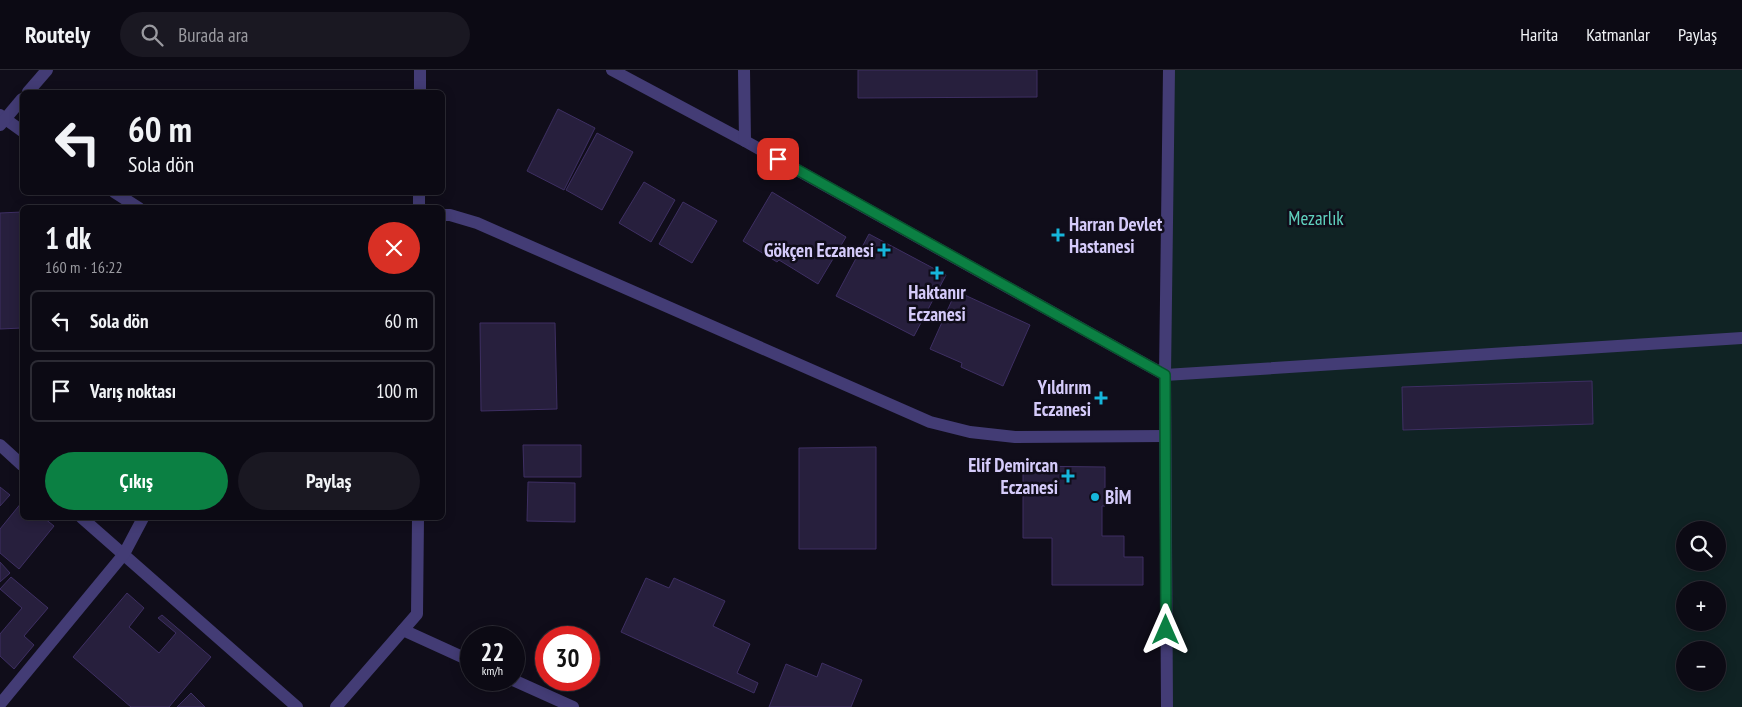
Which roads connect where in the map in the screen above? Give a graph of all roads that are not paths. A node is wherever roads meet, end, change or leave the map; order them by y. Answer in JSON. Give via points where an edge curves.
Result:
{"nodes":[{"id":1,"x":47,"y":70,"type":"edge"},
{"id":2,"x":420,"y":70,"type":"edge"},
{"id":3,"x":612,"y":70,"type":"edge"},
{"id":4,"x":744,"y":70,"type":"edge"},
{"id":5,"x":1170,"y":70,"type":"edge"},
{"id":6,"x":30,"y":90,"type":"edge"},
{"id":7,"x":420,"y":90,"type":"edge"},
{"id":8,"x":20,"y":100,"type":"edge"},
{"id":9,"x":2,"y":119,"type":"edge"},
{"id":10,"x":20,"y":130,"type":"edge"},
{"id":11,"x":745,"y":140,"type":"junction"},
{"id":12,"x":119,"y":195,"type":"edge"},
{"id":13,"x":134,"y":205,"type":"edge"},
{"id":14,"x":445,"y":215,"type":"edge"},
{"id":15,"x":1742,"y":338,"type":"edge"},
{"id":16,"x":1165,"y":375,"type":"junction"},
{"id":17,"x":1165,"y":436,"type":"junction"},
{"id":18,"x":0,"y":445,"type":"edge"},
{"id":19,"x":20,"y":463,"type":"edge"},
{"id":20,"x":84,"y":520,"type":"edge"},
{"id":21,"x":142,"y":520,"type":"edge"},
{"id":22,"x":418,"y":520,"type":"edge"},
{"id":23,"x":124,"y":554,"type":"junction"},
{"id":24,"x":404,"y":630,"type":"junction"},
{"id":25,"x":460,"y":656,"type":"edge"},
{"id":26,"x":525,"y":685,"type":"edge"},
{"id":27,"x":2,"y":704,"type":"edge"},
{"id":28,"x":297,"y":707,"type":"edge"},
{"id":29,"x":336,"y":707,"type":"edge"},
{"id":30,"x":573,"y":707,"type":"edge"},
{"id":31,"x":1167,"y":707,"type":"edge"}],
"edges":[{"from":1,"to":6,"type":"street"},
{"from":2,"to":7,"type":"street"},
{"from":3,"to":11,"type":"street"},
{"from":4,"to":11,"type":"street"},
{"from":5,"to":16,"type":"street"},
{"from":8,"to":9,"type":"street"},
{"from":9,"to":10,"type":"street"},
{"from":11,"to":16,"type":"street"},
{"from":12,"to":13,"type":"street"},
{"from":14,"to":17,"type":"street","via":[[486,227],[930,422],[970,432],[1015,437]]},
{"from":15,"to":16,"type":"street"},
{"from":16,"to":17,"type":"street"},
{"from":17,"to":31,"type":"street"},
{"from":18,"to":19,"type":"street"},
{"from":20,"to":23,"type":"street"},
{"from":21,"to":23,"type":"street"},
{"from":22,"to":24,"type":"street","via":[[417,614]]},
{"from":23,"to":27,"type":"street"},
{"from":23,"to":28,"type":"street"},
{"from":24,"to":25,"type":"street"},
{"from":24,"to":29,"type":"street"},
{"from":26,"to":30,"type":"street"}]}
